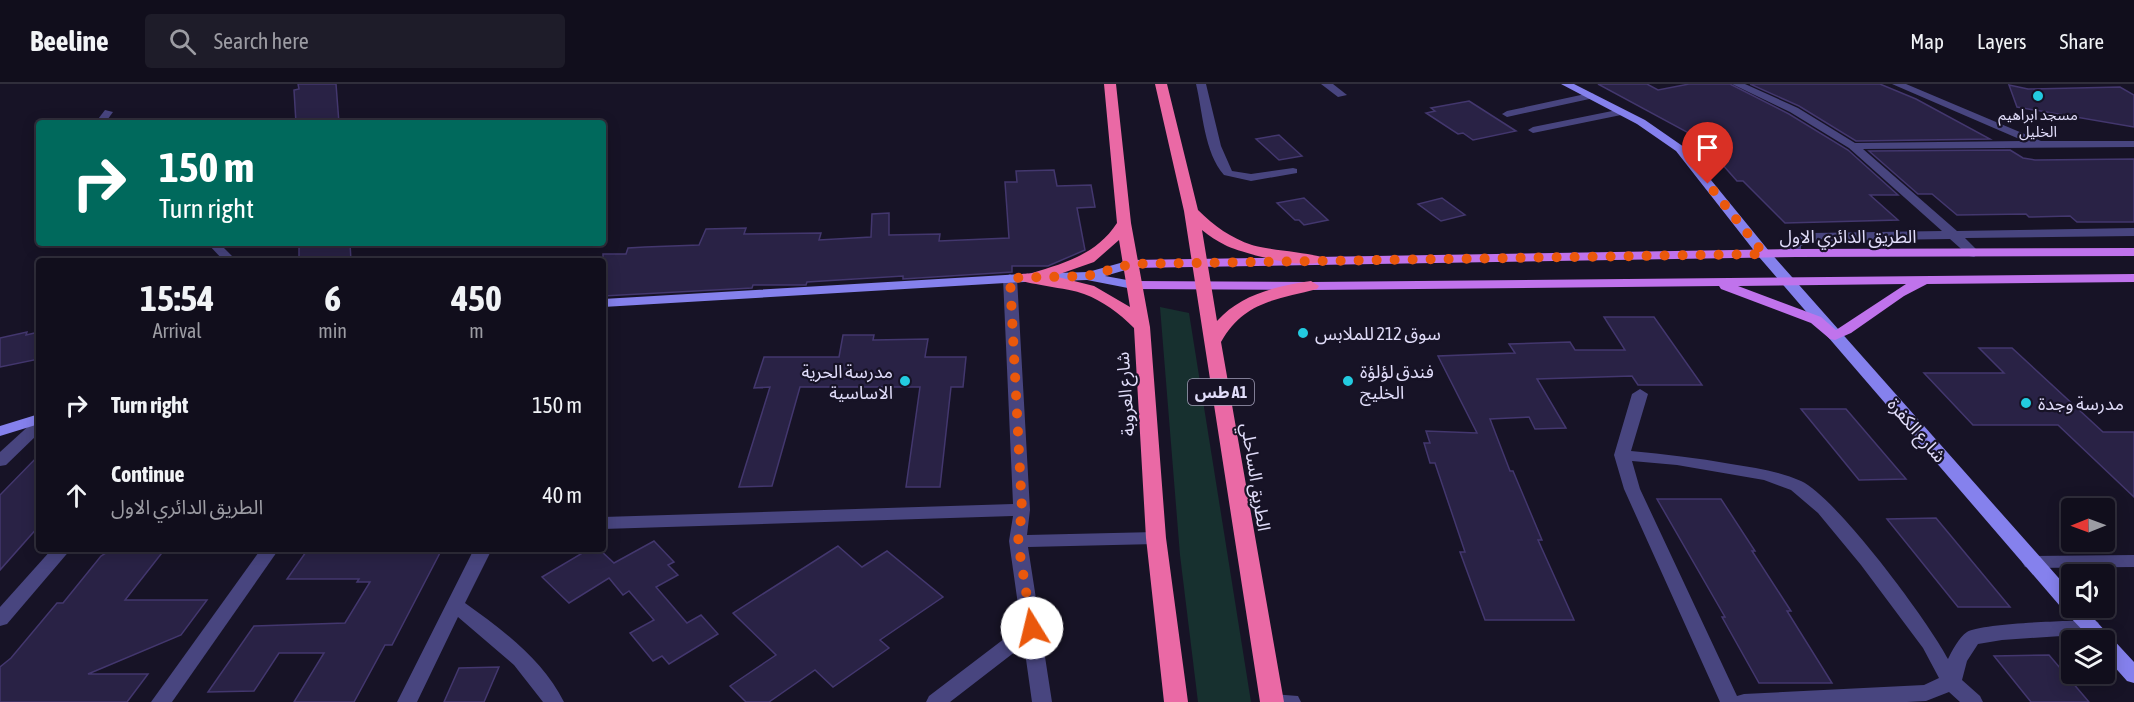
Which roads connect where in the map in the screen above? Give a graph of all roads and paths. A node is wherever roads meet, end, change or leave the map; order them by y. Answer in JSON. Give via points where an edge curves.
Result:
{"nodes":[{"id":1,"x":1110,"y":84,"type":"edge"},
{"id":2,"x":1161,"y":84,"type":"edge"},
{"id":3,"x":1201,"y":84,"type":"edge"},
{"id":4,"x":1326,"y":84,"type":"edge"},
{"id":5,"x":1566,"y":84,"type":"edge"},
{"id":6,"x":1737,"y":84,"type":"edge"},
{"id":7,"x":1897,"y":84,"type":"edge"},
{"id":8,"x":1342,"y":95,"type":"dead end"},
{"id":9,"x":1590,"y":96,"type":"junction"},
{"id":10,"x":1569,"y":100,"type":"junction"},
{"id":11,"x":108,"y":112,"type":"dead end"},
{"id":12,"x":1622,"y":112,"type":"junction"},
{"id":13,"x":1507,"y":114,"type":"dead end"},
{"id":14,"x":1599,"y":116,"type":"junction"},
{"id":15,"x":102,"y":120,"type":"edge"},
{"id":16,"x":1533,"y":130,"type":"dead end"},
{"id":17,"x":2134,"y":144,"type":"edge"},
{"id":18,"x":2042,"y":145,"type":"junction"},
{"id":19,"x":1853,"y":146,"type":"junction"},
{"id":20,"x":1293,"y":171,"type":"dead end"},
{"id":21,"x":1191,"y":210,"type":"junction"},
{"id":22,"x":1124,"y":223,"type":"junction"},
{"id":23,"x":2134,"y":231,"type":"edge"},
{"id":24,"x":1952,"y":234,"type":"junction"},
{"id":25,"x":216,"y":246,"type":"edge"},
{"id":26,"x":2134,"y":252,"type":"edge"},
{"id":27,"x":1796,"y":253,"type":"junction"},
{"id":28,"x":1974,"y":253,"type":"junction"},
{"id":29,"x":1764,"y":254,"type":"junction"},
{"id":30,"x":228,"y":258,"type":"edge"},
{"id":31,"x":1317,"y":259,"type":"junction"},
{"id":32,"x":1199,"y":262,"type":"junction"},
{"id":33,"x":1131,"y":264,"type":"junction"},
{"id":34,"x":1087,"y":276,"type":"junction"},
{"id":35,"x":1017,"y":278,"type":"junction"},
{"id":36,"x":2134,"y":278,"type":"edge"},
{"id":37,"x":1928,"y":279,"type":"junction"},
{"id":38,"x":1788,"y":281,"type":"junction"},
{"id":39,"x":1713,"y":282,"type":"junction"},
{"id":40,"x":1133,"y":285,"type":"junction"},
{"id":41,"x":1202,"y":285,"type":"junction"},
{"id":42,"x":1311,"y":286,"type":"junction"},
{"id":43,"x":606,"y":303,"type":"edge"},
{"id":44,"x":1142,"y":327,"type":"junction"},
{"id":45,"x":1835,"y":336,"type":"junction"},
{"id":46,"x":1212,"y":343,"type":"junction"},
{"id":47,"x":1640,"y":394,"type":"dead end"},
{"id":48,"x":36,"y":420,"type":"edge"},
{"id":49,"x":36,"y":427,"type":"edge"},
{"id":50,"x":0,"y":431,"type":"edge"},
{"id":51,"x":1622,"y":455,"type":"junction"},
{"id":52,"x":0,"y":461,"type":"edge"},
{"id":53,"x":1022,"y":510,"type":"junction"},
{"id":54,"x":606,"y":523,"type":"edge"},
{"id":55,"x":1156,"y":538,"type":"junction"},
{"id":56,"x":1018,"y":542,"type":"junction"},
{"id":57,"x":59,"y":552,"type":"edge"},
{"id":58,"x":268,"y":552,"type":"edge"},
{"id":59,"x":482,"y":552,"type":"edge"},
{"id":60,"x":2134,"y":561,"type":"edge"},
{"id":61,"x":2031,"y":562,"type":"junction"},
{"id":62,"x":2061,"y":595,"type":"edge"},
{"id":63,"x":455,"y":605,"type":"junction"},
{"id":64,"x":2082,"y":618,"type":"edge"},
{"id":65,"x":0,"y":619,"type":"edge"},
{"id":66,"x":1032,"y":628,"type":"junction"},
{"id":67,"x":2093,"y":630,"type":"edge"},
{"id":68,"x":2061,"y":635,"type":"edge"},
{"id":69,"x":2115,"y":654,"type":"edge"},
{"id":70,"x":2134,"y":675,"type":"edge"},
{"id":71,"x":1951,"y":682,"type":"junction"},
{"id":72,"x":161,"y":702,"type":"edge"},
{"id":73,"x":407,"y":702,"type":"edge"},
{"id":74,"x":554,"y":702,"type":"edge"},
{"id":75,"x":936,"y":702,"type":"edge"},
{"id":76,"x":1042,"y":702,"type":"edge"},
{"id":77,"x":1176,"y":702,"type":"edge"},
{"id":78,"x":1272,"y":702,"type":"edge"},
{"id":79,"x":1291,"y":702,"type":"edge"},
{"id":80,"x":1730,"y":702,"type":"edge"},
{"id":81,"x":1744,"y":702,"type":"edge"},
{"id":82,"x":1973,"y":702,"type":"edge"}],
"edges":[{"from":1,"to":22,"type":"highway","name":"شارع العروبة"},
{"from":2,"to":21,"type":"highway","name":"الطريق الساحلي","number":"طس A1"},
{"from":3,"to":20,"type":"street","via":[[1224,170],[1241,176]]},
{"from":4,"to":8,"type":"street"},
{"from":5,"to":9,"type":"street","name":"شارع الكفرة"},
{"from":6,"to":19,"type":"street","via":[[1794,110]]},
{"from":7,"to":18,"type":"street"},
{"from":9,"to":10,"type":"street"},
{"from":9,"to":12,"type":"street","name":"شارع الكفرة"},
{"from":10,"to":13,"type":"street"},
{"from":10,"to":14,"type":"street"},
{"from":11,"to":15,"type":"lane"},
{"from":12,"to":14,"type":"street"},
{"from":12,"to":29,"type":"street","name":"شارع الكفرة","via":[[1680,149]]},
{"from":14,"to":16,"type":"street"},
{"from":17,"to":18,"type":"street"},
{"from":18,"to":19,"type":"street"},
{"from":19,"to":24,"type":"street"},
{"from":21,"to":31,"type":"highway","via":[[1212,231],[1248,248]]},
{"from":21,"to":32,"type":"highway","name":"الطريق الساحلي","number":"طس A1"},
{"from":22,"to":33,"type":"highway","name":"شارع العروبة"},
{"from":22,"to":35,"type":"highway","via":[[1110,243],[1083,261],[1046,274]]},
{"from":23,"to":24,"type":"street"},
{"from":24,"to":27,"type":"street","via":[[1812,237],[1797,242]]},
{"from":24,"to":28,"type":"street"},
{"from":25,"to":30,"type":"lane"},
{"from":26,"to":28,"type":"main road","name":"الطريق الدائري الاول"},
{"from":27,"to":28,"type":"main road","name":"الطريق الدائري الاول"},
{"from":27,"to":29,"type":"main road","name":"الطريق الدائري الاول"},
{"from":29,"to":31,"type":"main road","name":"الطريق الدائري الاول"},
{"from":29,"to":38,"type":"street","name":"شارع الكفرة"},
{"from":31,"to":32,"type":"main road","name":"الطريق الدائري الاول"},
{"from":32,"to":33,"type":"main road","name":"الطريق الدائري الاول"},
{"from":32,"to":41,"type":"highway","name":"الطريق الساحلي","number":"طس A1"},
{"from":33,"to":34,"type":"street"},
{"from":33,"to":40,"type":"highway","name":"شارع العروبة"},
{"from":34,"to":35,"type":"street"},
{"from":34,"to":40,"type":"street"},
{"from":35,"to":43,"type":"street"},
{"from":35,"to":44,"type":"highway","via":[[1057,281],[1095,291],[1122,307]]},
{"from":35,"to":53,"type":"street"},
{"from":36,"to":37,"type":"main road"},
{"from":37,"to":38,"type":"main road"},
{"from":37,"to":45,"type":"main road","via":[[1897,294]]},
{"from":38,"to":39,"type":"main road"},
{"from":38,"to":45,"type":"street","name":"شارع الكفرة"},
{"from":39,"to":42,"type":"main road"},
{"from":39,"to":45,"type":"main road","via":[[1816,320]]},
{"from":40,"to":41,"type":"main road"},
{"from":40,"to":44,"type":"highway","name":"شارع العروبة"},
{"from":41,"to":42,"type":"main road"},
{"from":41,"to":46,"type":"highway","name":"الطريق الساحلي","number":"طس A1"},
{"from":42,"to":46,"type":"highway","via":[[1276,292],[1246,304],[1224,321]]},
{"from":44,"to":55,"type":"highway","name":"شارع العروبة"},
{"from":45,"to":61,"type":"street","name":"شارع الكفرة"},
{"from":46,"to":78,"type":"highway","name":"الطريق الساحلي","number":"طس A1"},
{"from":47,"to":51,"type":"street"},
{"from":48,"to":50,"type":"street"},
{"from":49,"to":52,"type":"street"},
{"from":51,"to":71,"type":"street","via":[[1730,469],[1797,486],[1824,509],[1868,560],[1930,643]]},
{"from":51,"to":80,"type":"street","via":[[1632,489]]},
{"from":53,"to":54,"type":"street"},
{"from":53,"to":56,"type":"street"},
{"from":55,"to":56,"type":"street"},
{"from":55,"to":77,"type":"highway","name":"شارع العروبة"},
{"from":56,"to":66,"type":"street"},
{"from":57,"to":65,"type":"street"},
{"from":58,"to":72,"type":"street"},
{"from":59,"to":63,"type":"street"},
{"from":60,"to":61,"type":"street"},
{"from":61,"to":62,"type":"street","name":"شارع الكفرة"},
{"from":63,"to":73,"type":"street"},
{"from":63,"to":74,"type":"street","via":[[504,642],[536,673]]},
{"from":64,"to":67,"type":"street","name":"شارع الكفرة"},
{"from":66,"to":75,"type":"street"},
{"from":66,"to":76,"type":"street"},
{"from":68,"to":71,"type":"street","via":[[2002,633],[1972,638],[1958,659]]},
{"from":69,"to":70,"type":"street","name":"شارع الكفرة"},
{"from":71,"to":81,"type":"street","via":[[1926,693]]},
{"from":71,"to":82,"type":"street"},
{"from":78,"to":79,"type":"street"}]}
